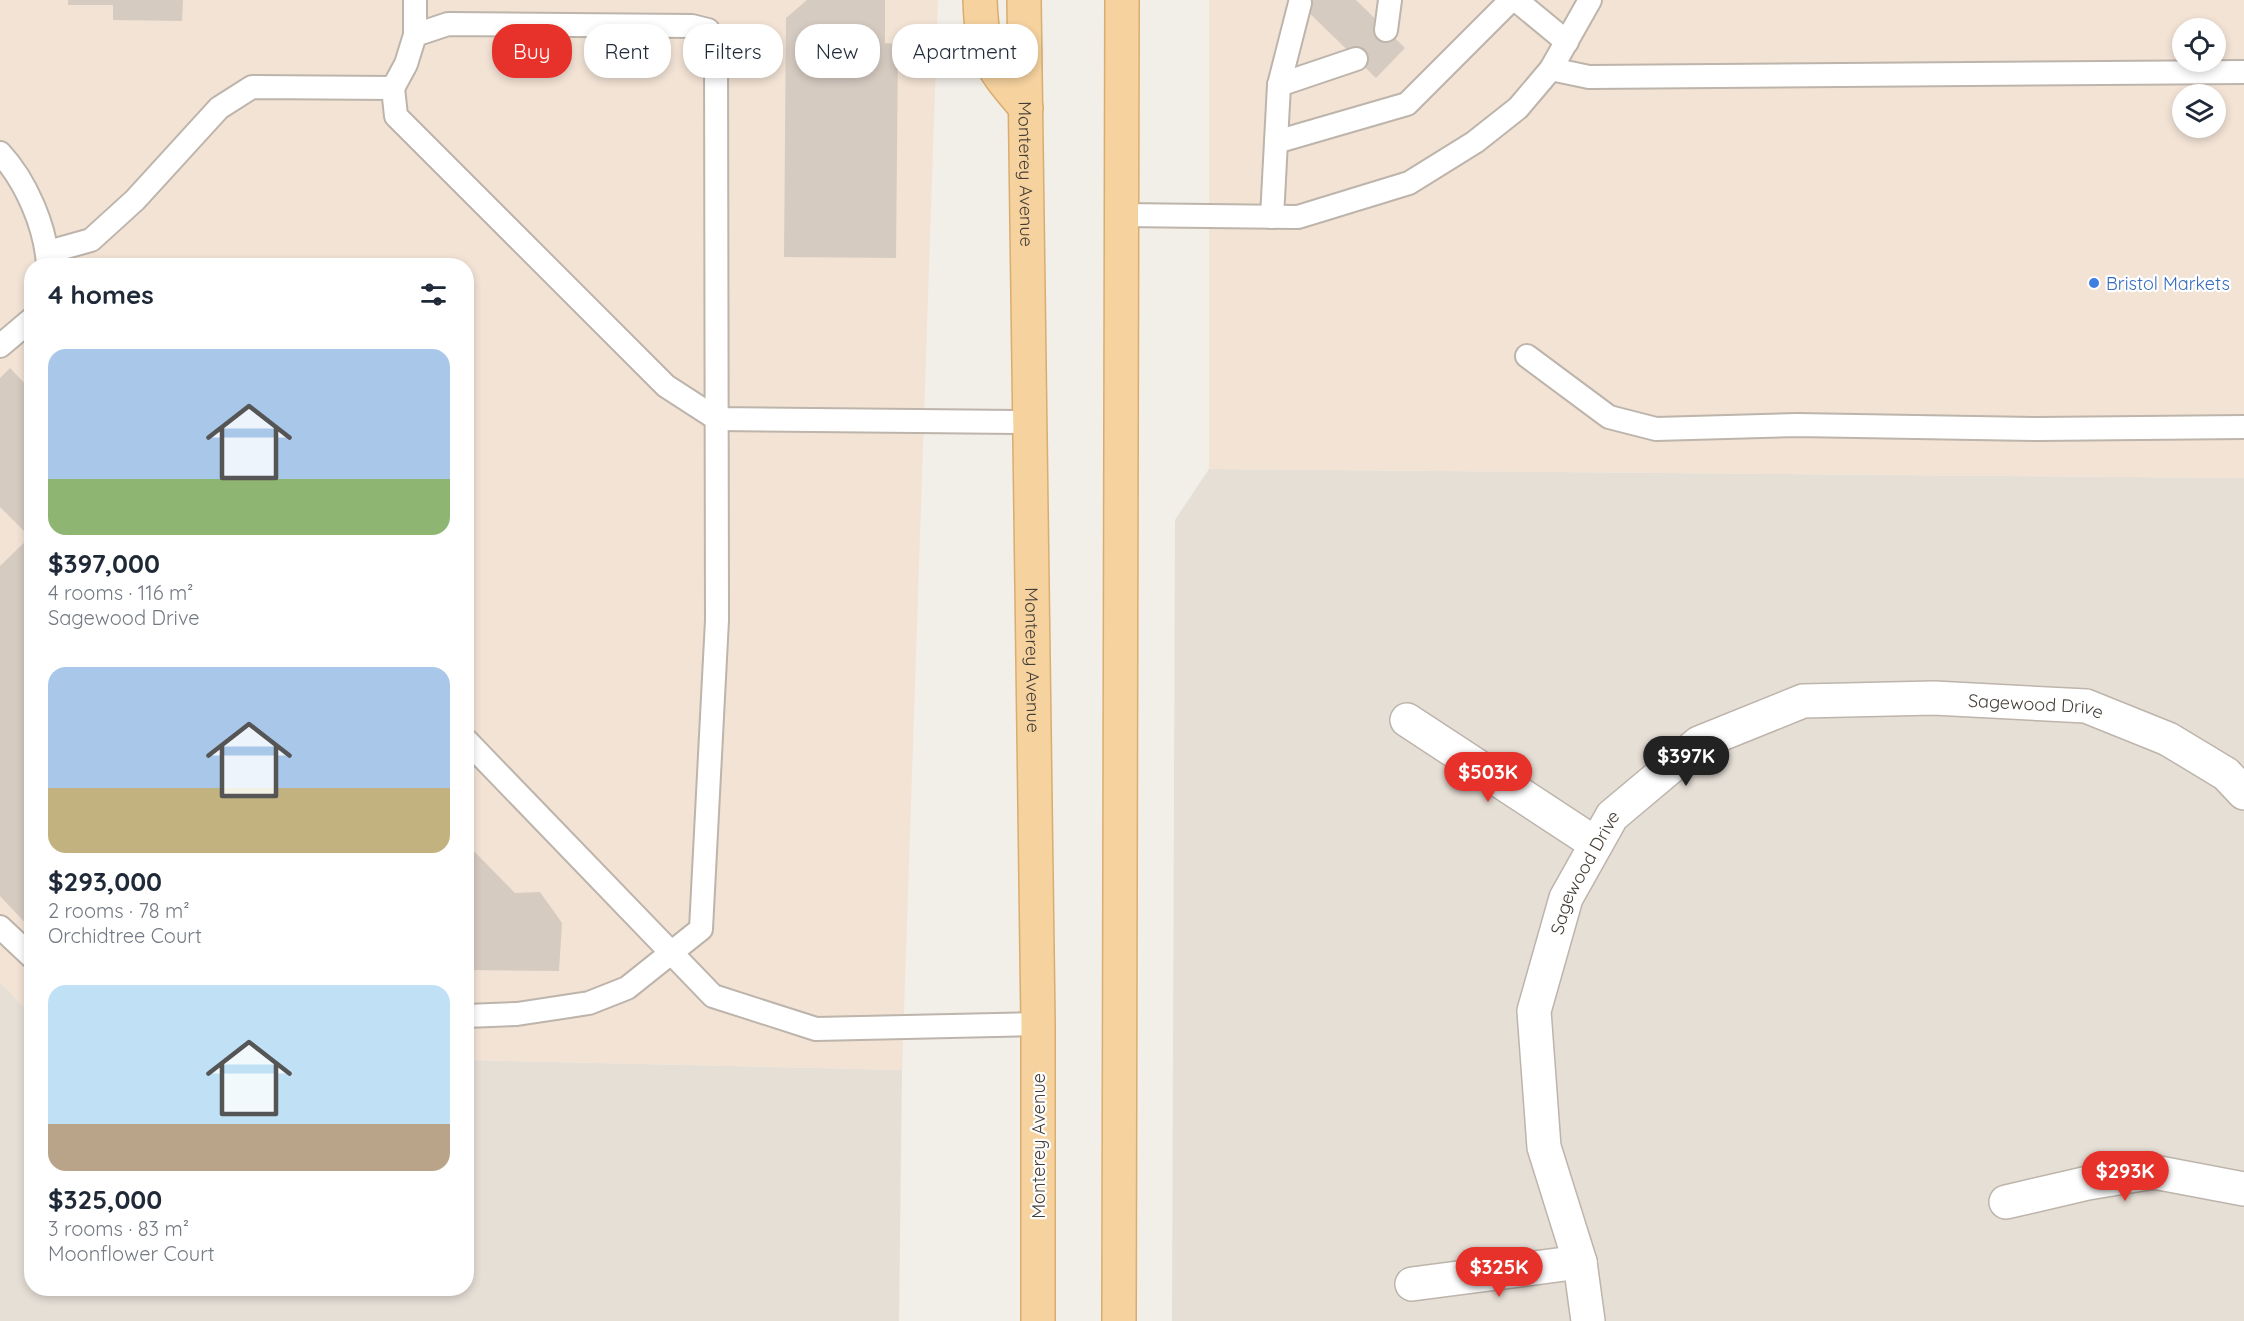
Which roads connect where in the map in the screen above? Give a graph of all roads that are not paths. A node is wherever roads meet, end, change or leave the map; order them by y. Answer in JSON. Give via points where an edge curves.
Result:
{"nodes":[{"id":1,"x":415,"y":0,"type":"edge"},
{"id":2,"x":980,"y":0,"type":"edge"},
{"id":3,"x":1024,"y":0,"type":"edge"},
{"id":4,"x":1122,"y":0,"type":"edge"},
{"id":5,"x":1390,"y":0,"type":"edge"},
{"id":6,"x":1514,"y":0,"type":"edge"},
{"id":7,"x":1590,"y":0,"type":"edge"},
{"id":8,"x":1300,"y":3,"type":"dead end"},
{"id":9,"x":1386,"y":30,"type":"dead end"},
{"id":10,"x":415,"y":35,"type":"junction"},
{"id":11,"x":1567,"y":42,"type":"junction"},
{"id":12,"x":1356,"y":59,"type":"dead end"},
{"id":13,"x":1551,"y":69,"type":"junction"},
{"id":14,"x":2244,"y":72,"type":"edge"},
{"id":15,"x":1279,"y":84,"type":"junction"},
{"id":16,"x":393,"y":88,"type":"junction"},
{"id":17,"x":1026,"y":108,"type":"junction"},
{"id":18,"x":1276,"y":142,"type":"junction"},
{"id":19,"x":0,"y":153,"type":"edge"},
{"id":20,"x":1122,"y":215,"type":"junction"},
{"id":21,"x":1272,"y":217,"type":"junction"},
{"id":22,"x":48,"y":258,"type":"edge"},
{"id":23,"x":50,"y":258,"type":"edge"},
{"id":24,"x":24,"y":326,"type":"edge"},
{"id":25,"x":0,"y":346,"type":"edge"},
{"id":26,"x":1527,"y":356,"type":"dead end"},
{"id":27,"x":717,"y":419,"type":"junction"},
{"id":28,"x":1030,"y":422,"type":"junction"},
{"id":29,"x":2244,"y":427,"type":"edge"},
{"id":30,"x":1407,"y":720,"type":"dead end"},
{"id":31,"x":474,"y":748,"type":"edge"},
{"id":32,"x":2244,"y":793,"type":"edge"},
{"id":33,"x":1596,"y":844,"type":"junction"},
{"id":34,"x":0,"y":927,"type":"edge"},
{"id":35,"x":24,"y":950,"type":"edge"},
{"id":36,"x":671,"y":951,"type":"junction"},
{"id":37,"x":474,"y":1016,"type":"edge"},
{"id":38,"x":1038,"y":1024,"type":"junction"},
{"id":39,"x":2244,"y":1189,"type":"edge"},
{"id":40,"x":2006,"y":1202,"type":"dead end"},
{"id":41,"x":1580,"y":1262,"type":"junction"},
{"id":42,"x":1412,"y":1284,"type":"dead end"},
{"id":43,"x":1038,"y":1321,"type":"edge"},
{"id":44,"x":1119,"y":1321,"type":"edge"},
{"id":45,"x":1588,"y":1321,"type":"edge"}],
"edges":[{"from":1,"to":10,"type":"lane"},
{"from":2,"to":17,"type":"main road","via":[[985,53]]},
{"from":3,"to":17,"type":"main road","name":"Monterey Avenue"},
{"from":4,"to":20,"type":"main road"},
{"from":5,"to":9,"type":"lane"},
{"from":6,"to":11,"type":"lane"},
{"from":6,"to":18,"type":"lane","via":[[1407,104]]},
{"from":7,"to":11,"type":"lane"},
{"from":8,"to":15,"type":"lane"},
{"from":10,"to":16,"type":"lane"},
{"from":10,"to":27,"type":"lane","via":[[448,24],[692,26],[708,30],[716,49]]},
{"from":11,"to":13,"type":"lane"},
{"from":12,"to":15,"type":"lane"},
{"from":13,"to":14,"type":"lane","via":[[1589,77]]},
{"from":13,"to":21,"type":"lane","via":[[1512,113],[1475,142],[1409,183],[1298,217]]},
{"from":15,"to":18,"type":"lane"},
{"from":16,"to":23,"type":"lane","via":[[252,87],[219,108],[135,200],[91,240]]},
{"from":16,"to":27,"type":"lane","via":[[396,116],[666,386]]},
{"from":17,"to":28,"type":"main road","name":"Monterey Avenue"},
{"from":18,"to":21,"type":"lane"},
{"from":19,"to":22,"type":"lane","via":[[31,200]]},
{"from":20,"to":21,"type":"lane"},
{"from":20,"to":44,"type":"main road"},
{"from":24,"to":25,"type":"lane"},
{"from":26,"to":29,"type":"lane","via":[[1609,417],[1656,429],[1797,425]]},
{"from":27,"to":28,"type":"lane"},
{"from":27,"to":36,"type":"lane","via":[[717,620],[701,928]]},
{"from":28,"to":38,"type":"main road","name":"Monterey Avenue"},
{"from":30,"to":33,"type":"street"},
{"from":31,"to":36,"type":"lane"},
{"from":32,"to":33,"type":"street","name":"Sagewood Drive","via":[[2226,774],[2168,739],[2086,706],[1935,698],[1803,701],[1699,742],[1612,816]]},
{"from":33,"to":41,"type":"street","name":"Sagewood Drive","via":[[1566,898],[1534,1011],[1544,1147]]},
{"from":34,"to":35,"type":"lane"},
{"from":36,"to":37,"type":"lane","via":[[627,988],[589,1003],[517,1014]]},
{"from":36,"to":38,"type":"lane","via":[[713,996],[816,1029]]},
{"from":38,"to":43,"type":"main road","name":"Monterey Avenue"},
{"from":39,"to":40,"type":"street","via":[[2154,1172]]},
{"from":41,"to":42,"type":"street"},
{"from":41,"to":45,"type":"street","name":"Sagewood Drive"}]}
